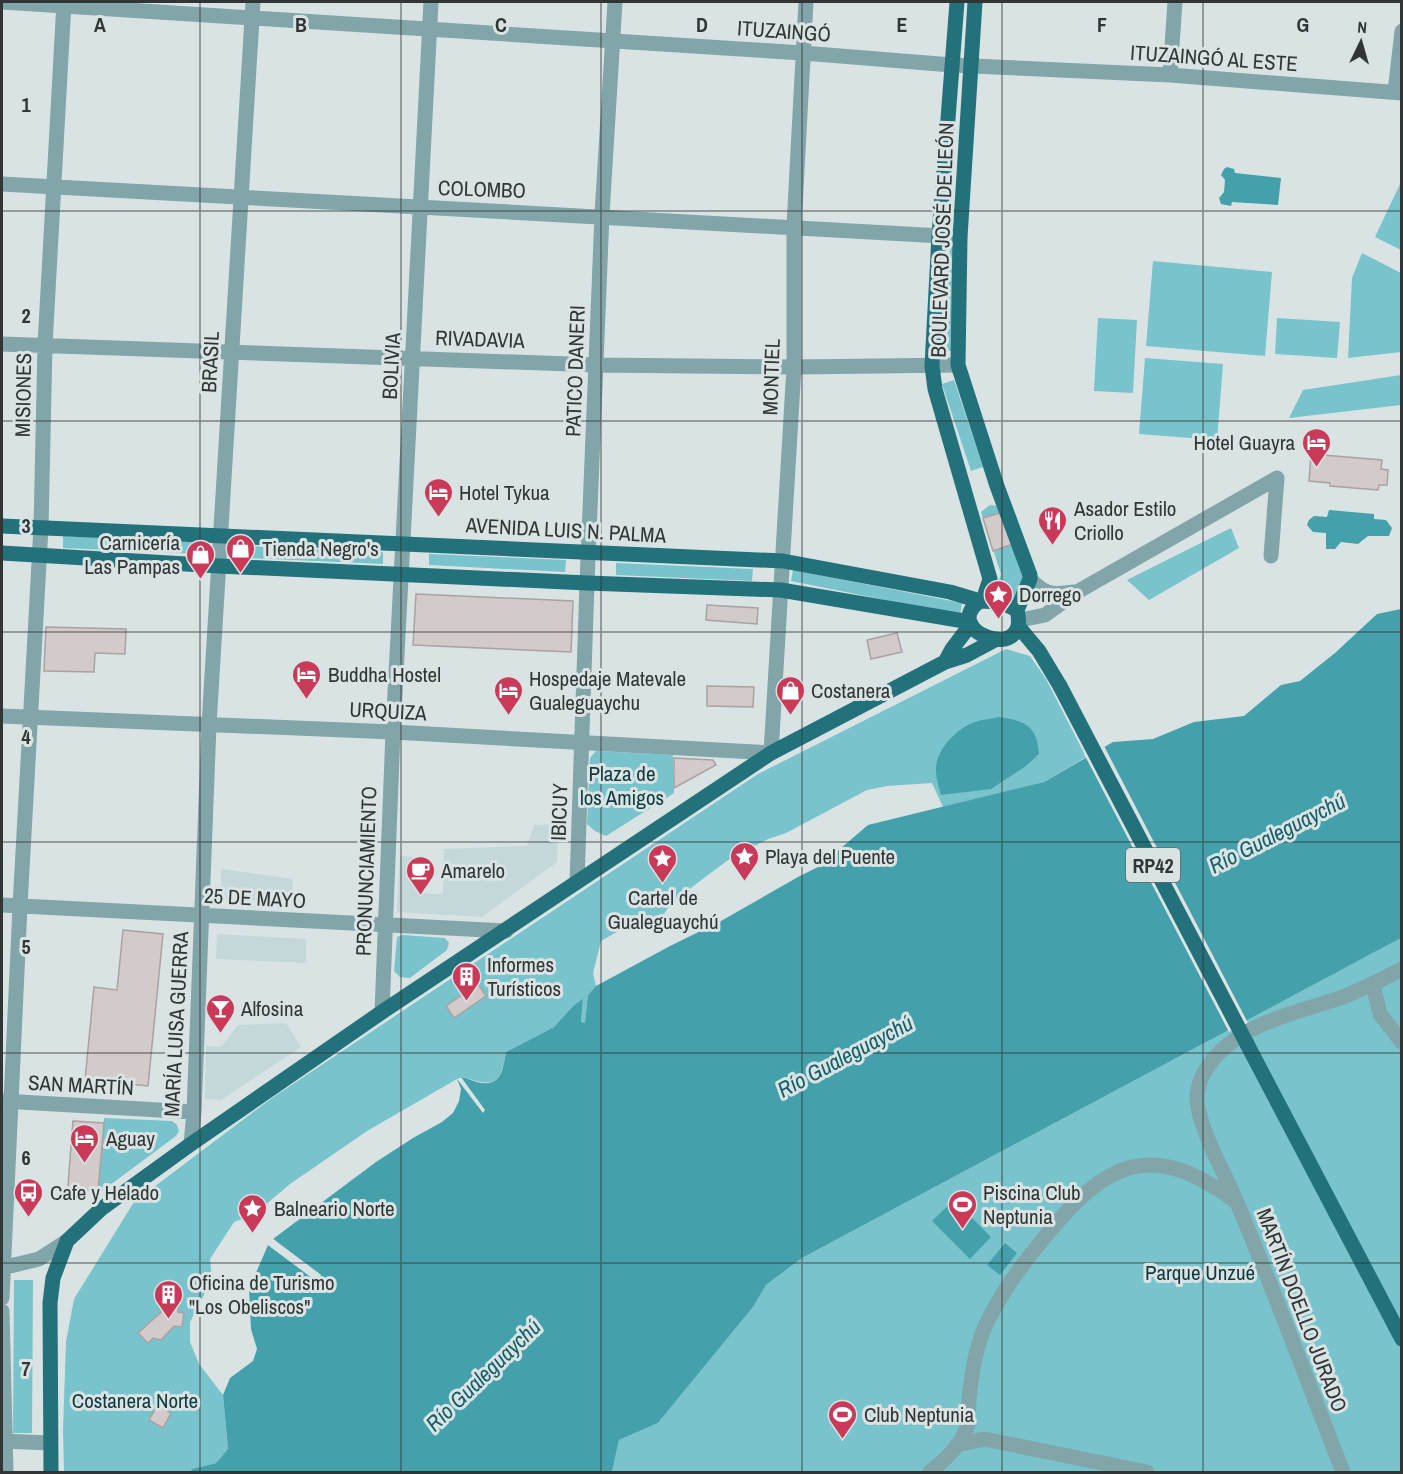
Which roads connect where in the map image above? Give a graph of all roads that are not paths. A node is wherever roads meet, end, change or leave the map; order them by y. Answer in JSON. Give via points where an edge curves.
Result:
{"nodes":[{"id":1,"x":2,"y":2,"type":"edge"},
{"id":2,"x":253,"y":2,"type":"edge"},
{"id":3,"x":431,"y":2,"type":"edge"},
{"id":4,"x":615,"y":2,"type":"edge"},
{"id":5,"x":806,"y":2,"type":"edge"},
{"id":6,"x":957,"y":2,"type":"edge"},
{"id":7,"x":975,"y":2,"type":"edge"},
{"id":8,"x":1176,"y":2,"type":"edge"},
{"id":9,"x":64,"y":4,"type":"edge"},
{"id":10,"x":252,"y":18,"type":"junction"},
{"id":11,"x":429,"y":29,"type":"junction"},
{"id":12,"x":1401,"y":31,"type":"edge"},
{"id":13,"x":612,"y":41,"type":"junction"},
{"id":14,"x":803,"y":53,"type":"junction"},
{"id":15,"x":952,"y":65,"type":"junction"},
{"id":16,"x":970,"y":66,"type":"junction"},
{"id":17,"x":1170,"y":75,"type":"junction"},
{"id":18,"x":1398,"y":93,"type":"edge"},
{"id":19,"x":2,"y":184,"type":"edge"},
{"id":20,"x":53,"y":187,"type":"junction"},
{"id":21,"x":242,"y":197,"type":"junction"},
{"id":22,"x":420,"y":208,"type":"junction"},
{"id":23,"x":602,"y":215,"type":"junction"},
{"id":24,"x":794,"y":226,"type":"junction"},
{"id":25,"x":939,"y":235,"type":"junction"},
{"id":26,"x":960,"y":237,"type":"junction"},
{"id":27,"x":2,"y":344,"type":"edge"},
{"id":28,"x":45,"y":345,"type":"junction"},
{"id":29,"x":232,"y":351,"type":"junction"},
{"id":30,"x":412,"y":358,"type":"junction"},
{"id":31,"x":597,"y":365,"type":"junction"},
{"id":32,"x":958,"y":365,"type":"junction"},
{"id":33,"x":932,"y":366,"type":"junction"},
{"id":34,"x":794,"y":368,"type":"junction"},
{"id":35,"x":2,"y":525,"type":"edge"},
{"id":36,"x":41,"y":527,"type":"junction"},
{"id":37,"x":221,"y":535,"type":"junction"},
{"id":38,"x":403,"y":543,"type":"junction"},
{"id":39,"x":588,"y":552,"type":"junction"},
{"id":40,"x":2,"y":553,"type":"edge"},
{"id":41,"x":40,"y":554,"type":"junction"},
{"id":42,"x":1271,"y":556,"type":"dead end"},
{"id":43,"x":783,"y":561,"type":"junction"},
{"id":44,"x":219,"y":566,"type":"junction"},
{"id":45,"x":401,"y":574,"type":"junction"},
{"id":46,"x":1030,"y":579,"type":"junction"},
{"id":47,"x":586,"y":583,"type":"junction"},
{"id":48,"x":781,"y":590,"type":"junction"},
{"id":49,"x":1077,"y":592,"type":"junction"},
{"id":50,"x":981,"y":601,"type":"junction"},
{"id":51,"x":1018,"y":619,"type":"junction"},
{"id":52,"x":970,"y":622,"type":"junction"},
{"id":53,"x":995,"y":640,"type":"junction"},
{"id":54,"x":945,"y":662,"type":"junction"},
{"id":55,"x":2,"y":716,"type":"edge"},
{"id":56,"x":30,"y":717,"type":"junction"},
{"id":57,"x":209,"y":725,"type":"junction"},
{"id":58,"x":393,"y":732,"type":"junction"},
{"id":59,"x":582,"y":742,"type":"junction"},
{"id":60,"x":771,"y":753,"type":"junction"},
{"id":61,"x":577,"y":882,"type":"junction"},
{"id":62,"x":2,"y":905,"type":"edge"},
{"id":63,"x":20,"y":906,"type":"junction"},
{"id":64,"x":202,"y":917,"type":"junction"},
{"id":65,"x":385,"y":926,"type":"junction"},
{"id":66,"x":506,"y":931,"type":"junction"},
{"id":67,"x":1401,"y":969,"type":"edge"},
{"id":68,"x":1373,"y":985,"type":"junction"},
{"id":69,"x":382,"y":1012,"type":"junction"},
{"id":70,"x":1401,"y":1042,"type":"edge"},
{"id":71,"x":6,"y":1101,"type":"edge"},
{"id":72,"x":194,"y":1112,"type":"junction"},
{"id":73,"x":191,"y":1144,"type":"junction"},
{"id":74,"x":1216,"y":1153,"type":"junction"},
{"id":75,"x":1203,"y":1180,"type":"junction"},
{"id":76,"x":1238,"y":1203,"type":"junction"},
{"id":77,"x":67,"y":1241,"type":"junction"},
{"id":78,"x":2,"y":1268,"type":"edge"},
{"id":79,"x":2,"y":1298,"type":"edge"},
{"id":80,"x":2,"y":1311,"type":"edge"},
{"id":81,"x":1401,"y":1339,"type":"edge"},
{"id":82,"x":967,"y":1426,"type":"junction"},
{"id":83,"x":984,"y":1439,"type":"junction"},
{"id":84,"x":3,"y":1441,"type":"edge"},
{"id":85,"x":50,"y":1443,"type":"junction"},
{"id":86,"x":957,"y":1445,"type":"junction"},
{"id":87,"x":6,"y":1473,"type":"edge"},
{"id":88,"x":51,"y":1473,"type":"edge"},
{"id":89,"x":930,"y":1473,"type":"edge"},
{"id":90,"x":1147,"y":1473,"type":"edge"},
{"id":91,"x":1342,"y":1473,"type":"edge"}],
"edges":[{"from":1,"to":9,"type":"street","name":"ITUZAINGÓ"},
{"from":2,"to":10,"type":"street","name":"BRASIL"},
{"from":3,"to":11,"type":"street","name":"BOLIVIA"},
{"from":4,"to":13,"type":"street","name":"PATICO DANERI"},
{"from":5,"to":14,"type":"street","name":"MONTIEL"},
{"from":6,"to":15,"type":"main road","name":"BOULEVARD JOSÉ DE LEÓN"},
{"from":7,"to":16,"type":"main road","name":"BOULEVARD JOSÉ DE LEÓN"},
{"from":8,"to":17,"type":"street"},
{"from":9,"to":10,"type":"street","name":"ITUZAINGÓ"},
{"from":9,"to":20,"type":"street","name":"MISIONES"},
{"from":10,"to":11,"type":"street","name":"ITUZAINGÓ"},
{"from":10,"to":21,"type":"street","name":"BRASIL"},
{"from":11,"to":13,"type":"street","name":"ITUZAINGÓ"},
{"from":11,"to":22,"type":"street","name":"BOLIVIA"},
{"from":12,"to":18,"type":"street"},
{"from":13,"to":14,"type":"street","name":"ITUZAINGÓ"},
{"from":13,"to":23,"type":"street","name":"PATICO DANERI"},
{"from":14,"to":15,"type":"street","name":"ITUZAINGÓ"},
{"from":14,"to":24,"type":"street","name":"MONTIEL"},
{"from":15,"to":16,"type":"street","name":"ITUZAINGÓ AL ESTE"},
{"from":15,"to":25,"type":"main road","name":"BOULEVARD JOSÉ DE LEÓN"},
{"from":16,"to":17,"type":"street","name":"ITUZAINGÓ AL ESTE"},
{"from":16,"to":26,"type":"main road","name":"BOULEVARD JOSÉ DE LEÓN"},
{"from":17,"to":18,"type":"street","name":"ITUZAINGÓ AL ESTE"},
{"from":19,"to":20,"type":"street","name":"COLOMBO"},
{"from":20,"to":21,"type":"street","name":"COLOMBO"},
{"from":20,"to":28,"type":"street","name":"MISIONES"},
{"from":21,"to":22,"type":"street","name":"COLOMBO"},
{"from":21,"to":29,"type":"street","name":"BRASIL"},
{"from":22,"to":23,"type":"street","name":"COLOMBO"},
{"from":22,"to":30,"type":"street","name":"BOLIVIA"},
{"from":23,"to":24,"type":"street","name":"COLOMBO"},
{"from":23,"to":31,"type":"street","name":"PATICO DANERI"},
{"from":24,"to":25,"type":"street","name":"COLOMBO"},
{"from":24,"to":34,"type":"street","name":"MONTIEL"},
{"from":25,"to":26,"type":"street","name":"COLOMBO"},
{"from":25,"to":33,"type":"main road","name":"BOULEVARD JOSÉ DE LEÓN"},
{"from":26,"to":32,"type":"main road","name":"BOULEVARD JOSÉ DE LEÓN"},
{"from":27,"to":28,"type":"street","name":"RIVADAVIA"},
{"from":28,"to":29,"type":"street","name":"RIVADAVIA"},
{"from":28,"to":36,"type":"street","name":"MISIONES"},
{"from":29,"to":30,"type":"street","name":"RIVADAVIA"},
{"from":29,"to":37,"type":"street","name":"BRASIL"},
{"from":30,"to":31,"type":"street","name":"RIVADAVIA"},
{"from":30,"to":38,"type":"street","name":"BOLIVIA"},
{"from":31,"to":34,"type":"street","name":"RIVADAVIA"},
{"from":31,"to":39,"type":"street","name":"PATICO DANERI"},
{"from":32,"to":33,"type":"street","name":"RIVADAVIA"},
{"from":32,"to":46,"type":"main road","name":"BOULEVARD JOSÉ DE LEÓN"},
{"from":33,"to":34,"type":"street","name":"RIVADAVIA"},
{"from":33,"to":50,"type":"main road","name":"BOULEVARD JOSÉ DE LEÓN","via":[[935,389],[990,579]]},
{"from":34,"to":43,"type":"street","name":"MONTIEL"},
{"from":35,"to":36,"type":"main road","name":"AVENIDA LUIS N. PALMA"},
{"from":36,"to":37,"type":"main road","name":"AVENIDA LUIS N. PALMA"},
{"from":36,"to":41,"type":"street","name":"MISIONES"},
{"from":37,"to":38,"type":"main road","name":"AVENIDA LUIS N. PALMA"},
{"from":37,"to":44,"type":"street","name":"BRASIL"},
{"from":38,"to":39,"type":"main road","name":"AVENIDA LUIS N. PALMA"},
{"from":38,"to":45,"type":"street","name":"BOLIVIA"},
{"from":39,"to":43,"type":"main road","name":"AVENIDA LUIS N. PALMA"},
{"from":39,"to":47,"type":"street","name":"PATICO DANERI"},
{"from":40,"to":41,"type":"main road"},
{"from":41,"to":44,"type":"main road"},
{"from":41,"to":56,"type":"street","name":"MISIONES"},
{"from":42,"to":49,"type":"street","via":[[1277,478]]},
{"from":43,"to":48,"type":"street","name":"MONTIEL"},
{"from":43,"to":50,"type":"main road","name":"AVENIDA LUIS N. PALMA"},
{"from":44,"to":45,"type":"main road"},
{"from":44,"to":57,"type":"street","name":"BRASIL"},
{"from":45,"to":47,"type":"main road"},
{"from":45,"to":58,"type":"street","name":"BOLIVIA"},
{"from":46,"to":49,"type":"street","via":[[1048,594]]},
{"from":46,"to":51,"type":"main road"},
{"from":47,"to":48,"type":"main road"},
{"from":47,"to":59,"type":"street","name":"PATICO DANERI"},
{"from":48,"to":52,"type":"main road"},
{"from":48,"to":60,"type":"street","name":"MONTIEL"},
{"from":49,"to":51,"type":"street","via":[[1045,615]]},
{"from":50,"to":51,"type":"main road","via":[[1001,602]]},
{"from":50,"to":52,"type":"main road","via":[[969,613]]},
{"from":51,"to":53,"type":"main road","via":[[1012,635]]},
{"from":51,"to":81,"type":"main road","number":"RP42","bridge":true,"via":[[1060,686]]},
{"from":52,"to":53,"type":"main road","via":[[981,636]]},
{"from":52,"to":54,"type":"main road"},
{"from":53,"to":54,"type":"main road"},
{"from":54,"to":60,"type":"main road"},
{"from":55,"to":56,"type":"street","name":"URQUIZA"},
{"from":56,"to":57,"type":"street","name":"URQUIZA"},
{"from":56,"to":63,"type":"street","name":"MISIONES"},
{"from":57,"to":58,"type":"street","name":"URQUIZA"},
{"from":57,"to":64,"type":"street","name":"MARÍA LUISA GUERRA"},
{"from":58,"to":59,"type":"street","name":"URQUIZA"},
{"from":58,"to":65,"type":"street","name":"PRONUNCIAMIENTO"},
{"from":59,"to":60,"type":"street","name":"URQUIZA"},
{"from":59,"to":61,"type":"street","name":"IBICUY"},
{"from":60,"to":61,"type":"main road"},
{"from":61,"to":66,"type":"main road"},
{"from":62,"to":63,"type":"street","name":"25 DE MAYO"},
{"from":63,"to":64,"type":"street","name":"25 DE MAYO"},
{"from":63,"to":71,"type":"street","name":"MISIONES"},
{"from":64,"to":65,"type":"street","name":"25 DE MAYO"},
{"from":64,"to":72,"type":"street","name":"MARÍA LUISA GUERRA"},
{"from":65,"to":66,"type":"street","name":"25 DE MAYO"},
{"from":65,"to":69,"type":"street","name":"PRONUNCIAMIENTO"},
{"from":66,"to":69,"type":"main road"},
{"from":67,"to":68,"type":"street"},
{"from":68,"to":70,"type":"street","via":[[1380,1014]]},
{"from":68,"to":74,"type":"street","via":[[1255,1027],[1219,1052],[1204,1071],[1197,1099]]},
{"from":69,"to":73,"type":"main road"},
{"from":71,"to":72,"type":"street","name":"SAN MARTÍN"},
{"from":71,"to":78,"type":"street","name":"MISIONES"},
{"from":72,"to":73,"type":"street","name":"MARÍA LUISA GUERRA"},
{"from":73,"to":77,"type":"main road","via":[[101,1209]]},
{"from":74,"to":75,"type":"street","via":[[1213,1173]]},
{"from":74,"to":76,"type":"street"},
{"from":75,"to":76,"type":"street","name":"MARTÍN DOELLO JURADO"},
{"from":75,"to":82,"type":"street","name":"MARTÍN DOELLO JURADO","via":[[1164,1166],[1141,1166],[1099,1181],[1076,1201],[999,1299],[974,1364]]},
{"from":76,"to":91,"type":"street","name":"MARTÍN DOELLO JURADO"},
{"from":77,"to":78,"type":"street","via":[[39,1259]]},
{"from":77,"to":85,"type":"main road","via":[[53,1278],[50,1303]]},
{"from":78,"to":79,"type":"street","name":"MISIONES"},
{"from":80,"to":84,"type":"street"},
{"from":82,"to":83,"type":"street"},
{"from":82,"to":86,"type":"street"},
{"from":83,"to":86,"type":"street"},
{"from":83,"to":90,"type":"street"},
{"from":84,"to":85,"type":"street"},
{"from":84,"to":87,"type":"street"},
{"from":85,"to":88,"type":"main road"},
{"from":86,"to":89,"type":"street"}]}
